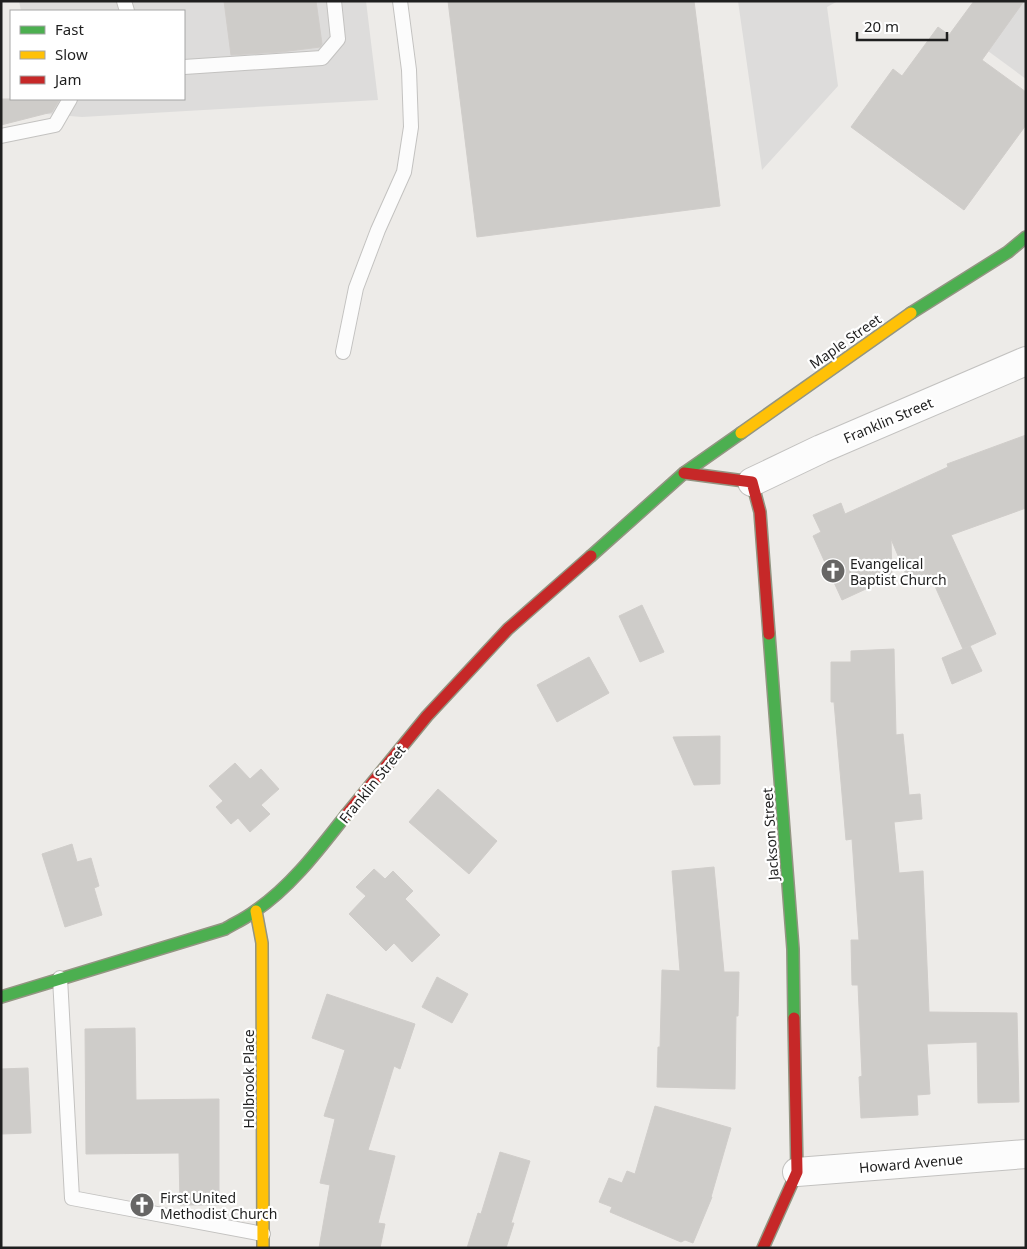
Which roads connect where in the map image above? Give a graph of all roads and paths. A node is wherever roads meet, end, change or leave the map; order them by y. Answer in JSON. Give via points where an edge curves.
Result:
{"nodes":[{"id":1,"x":334,"y":1,"type":"edge"},
{"id":2,"x":400,"y":1,"type":"edge"},
{"id":3,"x":185,"y":67,"type":"edge"},
{"id":4,"x":69,"y":100,"type":"edge"},
{"id":5,"x":1,"y":136,"type":"edge"},
{"id":6,"x":1026,"y":237,"type":"edge"},
{"id":7,"x":343,"y":352,"type":"dead end"},
{"id":8,"x":1026,"y":361,"type":"edge"},
{"id":9,"x":684,"y":473,"type":"junction"},
{"id":10,"x":752,"y":482,"type":"junction"},
{"id":11,"x":256,"y":911,"type":"junction"},
{"id":12,"x":60,"y":978,"type":"junction"},
{"id":13,"x":1,"y":997,"type":"edge"},
{"id":14,"x":1026,"y":1154,"type":"edge"},
{"id":15,"x":797,"y":1172,"type":"junction"},
{"id":16,"x":263,"y":1241,"type":"edge"},
{"id":17,"x":763,"y":1248,"type":"edge"}],
"edges":[{"from":1,"to":3,"type":"lane","via":[[338,39],[322,58]]},
{"from":2,"to":7,"type":"lane","via":[[409,70],[411,127],[404,172],[356,288]]},
{"from":4,"to":5,"type":"lane","via":[[55,125]]},
{"from":6,"to":9,"type":"main road","name":"Maple Street","via":[[1008,252],[925,303]]},
{"from":8,"to":10,"type":"street","name":"Franklin Street","via":[[820,449]]},
{"from":9,"to":10,"type":"main road"},
{"from":9,"to":11,"type":"main road","name":"Franklin Street","via":[[508,629],[427,716],[311,859]]},
{"from":10,"to":15,"type":"main road","name":"Jackson Street","via":[[760,512],[794,949]]},
{"from":11,"to":12,"type":"main road","name":"Franklin Street","via":[[225,929]]},
{"from":11,"to":16,"type":"main road","name":"Holbrook Place","via":[[262,944]]},
{"from":12,"to":13,"type":"main road","name":"Franklin Street"},
{"from":12,"to":16,"type":"lane","via":[[72,1198]]},
{"from":14,"to":15,"type":"street","name":"Howard Avenue"},
{"from":15,"to":17,"type":"main road","name":"Jackson Street"}]}
